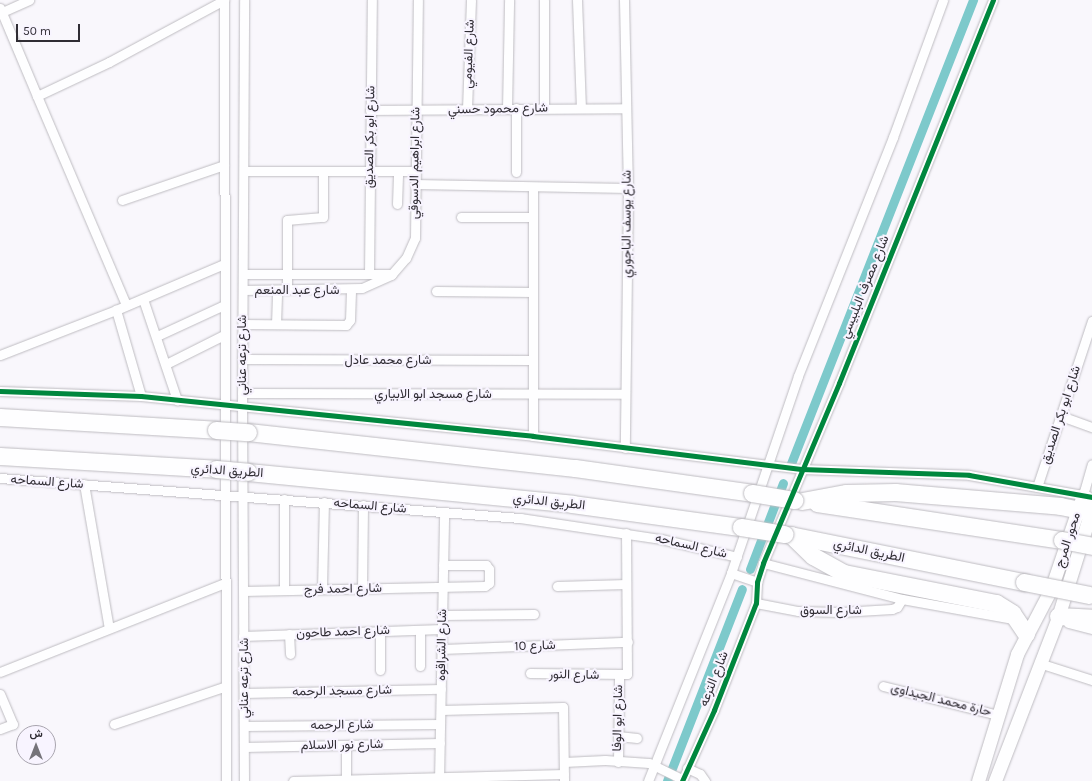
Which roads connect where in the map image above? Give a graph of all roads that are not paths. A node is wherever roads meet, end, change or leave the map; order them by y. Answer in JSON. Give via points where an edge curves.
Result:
{"nodes":[{"id":1,"x":29,"y":0,"type":"edge"},
{"id":2,"x":224,"y":0,"type":"edge"},
{"id":3,"x":244,"y":0,"type":"edge"},
{"id":4,"x":372,"y":0,"type":"edge"},
{"id":5,"x":418,"y":0,"type":"edge"},
{"id":6,"x":471,"y":0,"type":"edge"},
{"id":7,"x":509,"y":0,"type":"edge"},
{"id":8,"x":544,"y":0,"type":"edge"},
{"id":9,"x":577,"y":0,"type":"edge"},
{"id":10,"x":624,"y":0,"type":"edge"},
{"id":11,"x":943,"y":0,"type":"edge"},
{"id":12,"x":993,"y":0,"type":"edge"},
{"id":13,"x":1,"y":11,"type":"edge"},
{"id":14,"x":37,"y":96,"type":"junction"},
{"id":15,"x":544,"y":108,"type":"junction"},
{"id":16,"x":581,"y":108,"type":"junction"},
{"id":17,"x":626,"y":108,"type":"junction"},
{"id":18,"x":467,"y":109,"type":"junction"},
{"id":19,"x":512,"y":109,"type":"junction"},
{"id":20,"x":370,"y":110,"type":"junction"},
{"id":21,"x":416,"y":110,"type":"junction"},
{"id":22,"x":224,"y":165,"type":"junction"},
{"id":23,"x":244,"y":171,"type":"junction"},
{"id":24,"x":323,"y":171,"type":"junction"},
{"id":25,"x":369,"y":171,"type":"junction"},
{"id":26,"x":398,"y":171,"type":"junction"},
{"id":27,"x":415,"y":171,"type":"junction"},
{"id":28,"x":516,"y":172,"type":"dead end"},
{"id":29,"x":415,"y":184,"type":"junction"},
{"id":30,"x":533,"y":188,"type":"junction"},
{"id":31,"x":628,"y":188,"type":"junction"},
{"id":32,"x":122,"y":200,"type":"dead end"},
{"id":33,"x":397,"y":204,"type":"dead end"},
{"id":34,"x":462,"y":217,"type":"dead end"},
{"id":35,"x":533,"y":217,"type":"junction"},
{"id":36,"x":224,"y":264,"type":"junction"},
{"id":37,"x":243,"y":274,"type":"junction"},
{"id":38,"x":287,"y":274,"type":"junction"},
{"id":39,"x":316,"y":274,"type":"junction"},
{"id":40,"x":369,"y":274,"type":"junction"},
{"id":41,"x":392,"y":274,"type":"junction"},
{"id":42,"x":243,"y":290,"type":"junction"},
{"id":43,"x":277,"y":290,"type":"junction"},
{"id":44,"x":287,"y":290,"type":"junction"},
{"id":45,"x":315,"y":290,"type":"junction"},
{"id":46,"x":351,"y":290,"type":"junction"},
{"id":47,"x":436,"y":291,"type":"dead end"},
{"id":48,"x":533,"y":292,"type":"junction"},
{"id":49,"x":143,"y":299,"type":"junction"},
{"id":50,"x":126,"y":305,"type":"junction"},
{"id":51,"x":224,"y":305,"type":"junction"},
{"id":52,"x":116,"y":310,"type":"junction"},
{"id":53,"x":1092,"y":321,"type":"edge"},
{"id":54,"x":243,"y":324,"type":"junction"},
{"id":55,"x":276,"y":324,"type":"junction"},
{"id":56,"x":224,"y":335,"type":"junction"},
{"id":57,"x":157,"y":336,"type":"junction"},
{"id":58,"x":0,"y":355,"type":"edge"},
{"id":59,"x":242,"y":359,"type":"junction"},
{"id":60,"x":533,"y":360,"type":"junction"},
{"id":61,"x":166,"y":364,"type":"junction"},
{"id":62,"x":0,"y":391,"type":"edge"},
{"id":63,"x":242,"y":393,"type":"junction"},
{"id":64,"x":533,"y":394,"type":"junction"},
{"id":65,"x":625,"y":394,"type":"junction"},
{"id":66,"x":141,"y":396,"type":"junction"},
{"id":67,"x":177,"y":400,"type":"junction"},
{"id":68,"x":224,"y":405,"type":"junction"},
{"id":69,"x":242,"y":407,"type":"junction"},
{"id":70,"x":1061,"y":416,"type":"junction"},
{"id":71,"x":0,"y":417,"type":"edge"},
{"id":72,"x":1092,"y":427,"type":"edge"},
{"id":73,"x":533,"y":436,"type":"junction"},
{"id":74,"x":625,"y":448,"type":"junction"},
{"id":75,"x":0,"y":456,"type":"edge"},
{"id":76,"x":767,"y":464,"type":"junction"},
{"id":77,"x":1092,"y":464,"type":"edge"},
{"id":78,"x":800,"y":469,"type":"junction"},
{"id":79,"x":0,"y":478,"type":"edge"},
{"id":80,"x":84,"y":484,"type":"junction"},
{"id":81,"x":1037,"y":487,"type":"junction"},
{"id":82,"x":224,"y":495,"type":"junction"},
{"id":83,"x":242,"y":496,"type":"junction"},
{"id":84,"x":284,"y":499,"type":"junction"},
{"id":85,"x":798,"y":500,"type":"junction"},
{"id":86,"x":324,"y":502,"type":"junction"},
{"id":87,"x":363,"y":505,"type":"junction"},
{"id":88,"x":1087,"y":505,"type":"edge"},
{"id":89,"x":444,"y":512,"type":"junction"},
{"id":90,"x":626,"y":532,"type":"junction"},
{"id":91,"x":788,"y":535,"type":"junction"},
{"id":92,"x":1092,"y":546,"type":"edge"},
{"id":93,"x":737,"y":557,"type":"junction"},
{"id":94,"x":763,"y":563,"type":"junction"},
{"id":95,"x":443,"y":565,"type":"junction"},
{"id":96,"x":732,"y":573,"type":"junction"},
{"id":97,"x":757,"y":582,"type":"junction"},
{"id":98,"x":225,"y":583,"type":"junction"},
{"id":99,"x":626,"y":584,"type":"junction"},
{"id":100,"x":557,"y":586,"type":"dead end"},
{"id":101,"x":443,"y":587,"type":"junction"},
{"id":102,"x":322,"y":589,"type":"junction"},
{"id":103,"x":362,"y":589,"type":"junction"},
{"id":104,"x":284,"y":590,"type":"junction"},
{"id":105,"x":243,"y":591,"type":"junction"},
{"id":106,"x":1090,"y":595,"type":"edge"},
{"id":107,"x":902,"y":599,"type":"junction"},
{"id":108,"x":756,"y":603,"type":"junction"},
{"id":109,"x":534,"y":614,"type":"dead end"},
{"id":110,"x":442,"y":615,"type":"junction"},
{"id":111,"x":1057,"y":618,"type":"junction"},
{"id":112,"x":1092,"y":618,"type":"edge"},
{"id":113,"x":1022,"y":627,"type":"junction"},
{"id":114,"x":109,"y":628,"type":"junction"},
{"id":115,"x":442,"y":629,"type":"junction"},
{"id":116,"x":1092,"y":629,"type":"edge"},
{"id":117,"x":420,"y":630,"type":"junction"},
{"id":118,"x":380,"y":631,"type":"junction"},
{"id":119,"x":289,"y":634,"type":"junction"},
{"id":120,"x":243,"y":636,"type":"junction"},
{"id":121,"x":628,"y":642,"type":"junction"},
{"id":122,"x":442,"y":650,"type":"junction"},
{"id":123,"x":290,"y":654,"type":"dead end"},
{"id":124,"x":1039,"y":663,"type":"junction"},
{"id":125,"x":420,"y":666,"type":"dead end"},
{"id":126,"x":380,"y":670,"type":"dead end"},
{"id":127,"x":0,"y":672,"type":"edge"},
{"id":128,"x":530,"y":673,"type":"dead end"},
{"id":129,"x":619,"y":675,"type":"junction"},
{"id":130,"x":1092,"y":680,"type":"edge"},
{"id":131,"x":226,"y":686,"type":"junction"},
{"id":132,"x":884,"y":686,"type":"dead end"},
{"id":133,"x":441,"y":689,"type":"junction"},
{"id":134,"x":244,"y":692,"type":"junction"},
{"id":135,"x":0,"y":694,"type":"edge"},
{"id":136,"x":441,"y":710,"type":"junction"},
{"id":137,"x":998,"y":715,"type":"junction"},
{"id":138,"x":114,"y":724,"type":"dead end"},
{"id":139,"x":440,"y":724,"type":"junction"},
{"id":140,"x":244,"y":726,"type":"junction"},
{"id":141,"x":0,"y":729,"type":"edge"},
{"id":142,"x":618,"y":736,"type":"junction"},
{"id":143,"x":637,"y":738,"type":"dead end"},
{"id":144,"x":440,"y":743,"type":"junction"},
{"id":145,"x":346,"y":745,"type":"junction"},
{"id":146,"x":244,"y":747,"type":"junction"},
{"id":147,"x":985,"y":756,"type":"junction"},
{"id":148,"x":564,"y":762,"type":"junction"},
{"id":149,"x":618,"y":762,"type":"junction"},
{"id":150,"x":1002,"y":762,"type":"junction"},
{"id":151,"x":654,"y":765,"type":"junction"},
{"id":152,"x":687,"y":768,"type":"junction"},
{"id":153,"x":676,"y":777,"type":"edge"},
{"id":154,"x":513,"y":778,"type":"edge"},
{"id":155,"x":564,"y":778,"type":"edge"},
{"id":156,"x":439,"y":779,"type":"edge"},
{"id":157,"x":481,"y":779,"type":"edge"},
{"id":158,"x":346,"y":780,"type":"junction"},
{"id":159,"x":226,"y":781,"type":"edge"},
{"id":160,"x":244,"y":781,"type":"edge"},
{"id":161,"x":293,"y":781,"type":"edge"},
{"id":162,"x":648,"y":781,"type":"edge"},
{"id":163,"x":705,"y":781,"type":"edge"},
{"id":164,"x":978,"y":781,"type":"edge"},
{"id":165,"x":996,"y":781,"type":"edge"}],
"edges":[{"from":1,"to":13,"type":"street"},
{"from":2,"to":14,"type":"street","via":[[109,62]]},
{"from":2,"to":22,"type":"street","name":"شارع ترعه عناني"},
{"from":3,"to":23,"type":"street","name":"شارع ترعه عناني"},
{"from":4,"to":20,"type":"street","name":"شارع ابو بكر الصديق"},
{"from":5,"to":21,"type":"street","name":"شارع ابراهيم الدسوقي"},
{"from":6,"to":18,"type":"street","name":"شارع الفيومي"},
{"from":7,"to":19,"type":"street"},
{"from":8,"to":15,"type":"street"},
{"from":9,"to":16,"type":"street"},
{"from":10,"to":17,"type":"street","name":"شارع يوسف الباجوري"},
{"from":11,"to":76,"type":"street","via":[[893,137],[798,376]]},
{"from":12,"to":78,"type":"street","name":"شارع مصرف البلبيسي","via":[[842,375]]},
{"from":13,"to":14,"type":"street"},
{"from":14,"to":50,"type":"street"},
{"from":15,"to":16,"type":"street","name":"شارع محمود حسني"},
{"from":15,"to":19,"type":"street","name":"شارع محمود حسني"},
{"from":16,"to":17,"type":"street","name":"شارع محمود حسني"},
{"from":17,"to":31,"type":"street","name":"شارع يوسف الباجوري"},
{"from":18,"to":19,"type":"street","name":"شارع محمود حسني"},
{"from":18,"to":21,"type":"street","name":"شارع محمود حسني"},
{"from":19,"to":28,"type":"street"},
{"from":20,"to":21,"type":"street","name":"شارع محمود حسني"},
{"from":20,"to":25,"type":"street","name":"شارع ابو بكر الصديق"},
{"from":21,"to":27,"type":"street","name":"شارع ابراهيم الدسوقي"},
{"from":22,"to":32,"type":"street"},
{"from":22,"to":36,"type":"street","name":"شارع ترعه عناني"},
{"from":23,"to":24,"type":"street"},
{"from":23,"to":37,"type":"street","name":"شارع ترعه عناني"},
{"from":24,"to":25,"type":"street"},
{"from":24,"to":38,"type":"street","via":[[323,217],[287,220]]},
{"from":25,"to":26,"type":"street"},
{"from":25,"to":40,"type":"street","name":"شارع ابو بكر الصديق"},
{"from":26,"to":27,"type":"street"},
{"from":26,"to":33,"type":"street"},
{"from":27,"to":29,"type":"street","name":"شارع ابراهيم الدسوقي"},
{"from":29,"to":30,"type":"street"},
{"from":29,"to":41,"type":"street","name":"شارع ابراهيم الدسوقي","via":[[414,238],[406,258]]},
{"from":30,"to":31,"type":"street"},
{"from":30,"to":35,"type":"street"},
{"from":31,"to":65,"type":"street","name":"شارع يوسف الباجوري"},
{"from":34,"to":35,"type":"street"},
{"from":35,"to":48,"type":"street"},
{"from":36,"to":49,"type":"street"},
{"from":36,"to":51,"type":"street","name":"شارع ترعه عناني"},
{"from":37,"to":38,"type":"street"},
{"from":37,"to":42,"type":"street","name":"شارع ترعه عناني"},
{"from":38,"to":39,"type":"street"},
{"from":38,"to":44,"type":"street"},
{"from":39,"to":40,"type":"street"},
{"from":39,"to":45,"type":"street"},
{"from":40,"to":41,"type":"street"},
{"from":41,"to":46,"type":"street","name":"شارع ابراهيم الدسوقي","via":[[372,286]]},
{"from":42,"to":43,"type":"street","name":"شارع عبد المنعم"},
{"from":42,"to":54,"type":"street","name":"شارع ترعه عناني"},
{"from":43,"to":44,"type":"street","name":"شارع عبد المنعم"},
{"from":43,"to":55,"type":"street"},
{"from":44,"to":45,"type":"street","name":"شارع عبد المنعم"},
{"from":45,"to":46,"type":"street","name":"شارع عبد المنعم"},
{"from":46,"to":55,"type":"street","via":[[350,320],[346,325]]},
{"from":47,"to":48,"type":"street"},
{"from":48,"to":60,"type":"street"},
{"from":49,"to":50,"type":"street"},
{"from":49,"to":57,"type":"street"},
{"from":50,"to":52,"type":"street"},
{"from":51,"to":56,"type":"street","name":"شارع ترعه عناني"},
{"from":51,"to":57,"type":"street"},
{"from":52,"to":58,"type":"street"},
{"from":52,"to":66,"type":"street"},
{"from":53,"to":70,"type":"street","name":"شارع ابو بكر الصديق"},
{"from":54,"to":55,"type":"street"},
{"from":54,"to":59,"type":"street","name":"شارع ترعه عناني"},
{"from":56,"to":61,"type":"street"},
{"from":56,"to":68,"type":"street","name":"شارع ترعه عناني"},
{"from":57,"to":61,"type":"street"},
{"from":59,"to":60,"type":"street","name":"شارع محمد عادل"},
{"from":59,"to":63,"type":"street","name":"شارع ترعه عناني"},
{"from":60,"to":64,"type":"street"},
{"from":61,"to":67,"type":"street"},
{"from":62,"to":66,"type":"street"},
{"from":63,"to":64,"type":"street","name":"شارع مسجد ابو الابياري"},
{"from":63,"to":69,"type":"street","name":"شارع ترعه عناني"},
{"from":64,"to":65,"type":"street","name":"شارع مسجد ابو الابياري"},
{"from":64,"to":73,"type":"street"},
{"from":65,"to":74,"type":"street","name":"شارع يوسف الباجوري"},
{"from":66,"to":67,"type":"street"},
{"from":67,"to":68,"type":"street"},
{"from":68,"to":69,"type":"street"},
{"from":68,"to":82,"type":"street","name":"شارع ترعه عناني"},
{"from":69,"to":73,"type":"street"},
{"from":69,"to":83,"type":"street","name":"شارع ترعه عناني"},
{"from":70,"to":72,"type":"street"},
{"from":70,"to":81,"type":"street","name":"شارع ابو بكر الصديق"},
{"from":71,"to":85,"type":"highway","bridge":true,"via":[[248,432],[576,468]]},
{"from":73,"to":74,"type":"street"},
{"from":74,"to":76,"type":"street"},
{"from":75,"to":91,"type":"highway","name":"الطريق الدائري","bridge":true,"via":[[248,472],[564,504]]},
{"from":76,"to":78,"type":"street"},
{"from":76,"to":93,"type":"street"},
{"from":77,"to":88,"type":"street"},
{"from":78,"to":81,"type":"street","via":[[969,475]]},
{"from":78,"to":94,"type":"street","name":"شارع مصرف البلبيسي"},
{"from":79,"to":80,"type":"street","name":"شارع السماحه"},
{"from":80,"to":82,"type":"street","name":"شارع السماحه"},
{"from":80,"to":114,"type":"street"},
{"from":81,"to":88,"type":"street"},
{"from":82,"to":83,"type":"street","name":"شارع السماحه"},
{"from":82,"to":98,"type":"street","name":"شارع ترعه عناني"},
{"from":83,"to":84,"type":"street","name":"شارع السماحه"},
{"from":83,"to":105,"type":"street","name":"شارع ترعه عناني"},
{"from":84,"to":86,"type":"street","name":"شارع السماحه"},
{"from":84,"to":104,"type":"street"},
{"from":85,"to":88,"type":"highway","via":[[846,493],[894,492]]},
{"from":85,"to":92,"type":"highway","bridge":true},
{"from":86,"to":87,"type":"street","name":"شارع السماحه"},
{"from":86,"to":102,"type":"street"},
{"from":87,"to":89,"type":"street","name":"شارع السماحه"},
{"from":87,"to":103,"type":"street"},
{"from":88,"to":111,"type":"main road","name":"محور المرج"},
{"from":88,"to":113,"type":"main road","name":"محور المرج","via":[[1051,589]]},
{"from":89,"to":90,"type":"street","name":"شارع السماحه"},
{"from":89,"to":95,"type":"street","name":"شارع الشراقوه"},
{"from":90,"to":93,"type":"street","name":"شارع السماحه"},
{"from":90,"to":99,"type":"street"},
{"from":91,"to":106,"type":"highway","name":"الطريق الدائري","bridge":true},
{"from":91,"to":113,"type":"highway","via":[[814,556],[844,573],[987,600],[1004,607]]},
{"from":93,"to":96,"type":"street"},
{"from":94,"to":97,"type":"street","name":"شارع مصرف البلبيسي"},
{"from":94,"to":107,"type":"street"},
{"from":95,"to":101,"type":"street","name":"شارع الشراقوه"},
{"from":95,"to":101,"type":"street","name":"شارع احمد فرج","via":[[486,565],[489,569],[489,583],[486,586]]},
{"from":96,"to":97,"type":"street"},
{"from":96,"to":151,"type":"street","name":"شارع الترعه"},
{"from":97,"to":108,"type":"street","name":"شارع الترعه"},
{"from":98,"to":114,"type":"street"},
{"from":98,"to":131,"type":"street","name":"شارع ترعه عناني"},
{"from":99,"to":100,"type":"street"},
{"from":99,"to":121,"type":"street"},
{"from":101,"to":103,"type":"street","name":"شارع احمد فرج"},
{"from":101,"to":110,"type":"street","name":"شارع الشراقوه"},
{"from":102,"to":103,"type":"street","name":"شارع احمد فرج"},
{"from":102,"to":104,"type":"street","name":"شارع احمد فرج"},
{"from":104,"to":105,"type":"street","name":"شارع احمد فرج"},
{"from":105,"to":120,"type":"street","name":"شارع ترعه عناني"},
{"from":107,"to":108,"type":"street","name":"شارع السوق","via":[[897,607],[892,609],[833,612],[798,611]]},
{"from":107,"to":113,"type":"street"},
{"from":108,"to":152,"type":"street","name":"شارع الترعه","via":[[714,710]]},
{"from":109,"to":110,"type":"street"},
{"from":110,"to":115,"type":"street","name":"شارع الشراقوه"},
{"from":111,"to":112,"type":"highway"},
{"from":111,"to":116,"type":"street"},
{"from":111,"to":124,"type":"main road","name":"محور المرج"},
{"from":113,"to":137,"type":"main road","name":"محور المرج"},
{"from":114,"to":127,"type":"street"},
{"from":115,"to":117,"type":"street","name":"شارع احمد طاحون"},
{"from":115,"to":122,"type":"street","name":"شارع الشراقوه"},
{"from":117,"to":118,"type":"street","name":"شارع احمد طاحون"},
{"from":117,"to":125,"type":"street"},
{"from":118,"to":119,"type":"street","name":"شارع احمد طاحون"},
{"from":118,"to":126,"type":"street"},
{"from":119,"to":120,"type":"street","name":"شارع احمد طاحون"},
{"from":119,"to":123,"type":"street"},
{"from":120,"to":134,"type":"street","name":"شارع ترعه عناني"},
{"from":121,"to":122,"type":"street","name":"شارع 10"},
{"from":121,"to":129,"type":"street","via":[[628,673]]},
{"from":122,"to":133,"type":"street","name":"شارع الشراقوه"},
{"from":124,"to":130,"type":"street"},
{"from":124,"to":150,"type":"main road","name":"محور المرج"},
{"from":128,"to":129,"type":"street","name":"شارع النور"},
{"from":129,"to":142,"type":"street","name":"شارع ابو الوفا"},
{"from":131,"to":138,"type":"street"},
{"from":131,"to":159,"type":"street","name":"شارع ترعه عناني"},
{"from":132,"to":137,"type":"street","name":"حارة محمد الجيداوى"},
{"from":133,"to":134,"type":"street","name":"شارع مسجد الرحمه"},
{"from":133,"to":136,"type":"street","name":"شارع الشراقوه"},
{"from":134,"to":140,"type":"street","name":"شارع ترعه عناني"},
{"from":135,"to":141,"type":"street","via":[[13,724]]},
{"from":136,"to":139,"type":"street","name":"شارع الشراقوه"},
{"from":136,"to":148,"type":"street","via":[[563,707]]},
{"from":137,"to":147,"type":"main road","name":"محور المرج"},
{"from":139,"to":140,"type":"street","name":"شارع الرحمه"},
{"from":139,"to":144,"type":"street","name":"شارع الشراقوه"},
{"from":140,"to":146,"type":"street","name":"شارع ترعه عناني"},
{"from":142,"to":143,"type":"street"},
{"from":142,"to":149,"type":"street","name":"شارع ابو الوفا"},
{"from":144,"to":145,"type":"street","name":"شارع نور الاسلام"},
{"from":144,"to":156,"type":"street","name":"شارع الشراقوه"},
{"from":145,"to":146,"type":"street","name":"شارع نور الاسلام"},
{"from":145,"to":158,"type":"street"},
{"from":146,"to":160,"type":"street","name":"شارع ترعه عناني"},
{"from":147,"to":150,"type":"main road"},
{"from":147,"to":164,"type":"main road","name":"محور المرج"},
{"from":148,"to":149,"type":"street"},
{"from":148,"to":155,"type":"street"},
{"from":149,"to":151,"type":"street"},
{"from":150,"to":165,"type":"main road","name":"محور المرج"},
{"from":151,"to":153,"type":"street"},
{"from":151,"to":162,"type":"street","name":"شارع الترعه"},
{"from":152,"to":153,"type":"street","name":"شارع الترعه"},
{"from":152,"to":163,"type":"street","via":[[700,774]]},
{"from":154,"to":155,"type":"street"},
{"from":154,"to":157,"type":"street"},
{"from":156,"to":157,"type":"street"},
{"from":156,"to":158,"type":"street"},
{"from":158,"to":161,"type":"street"}]}
